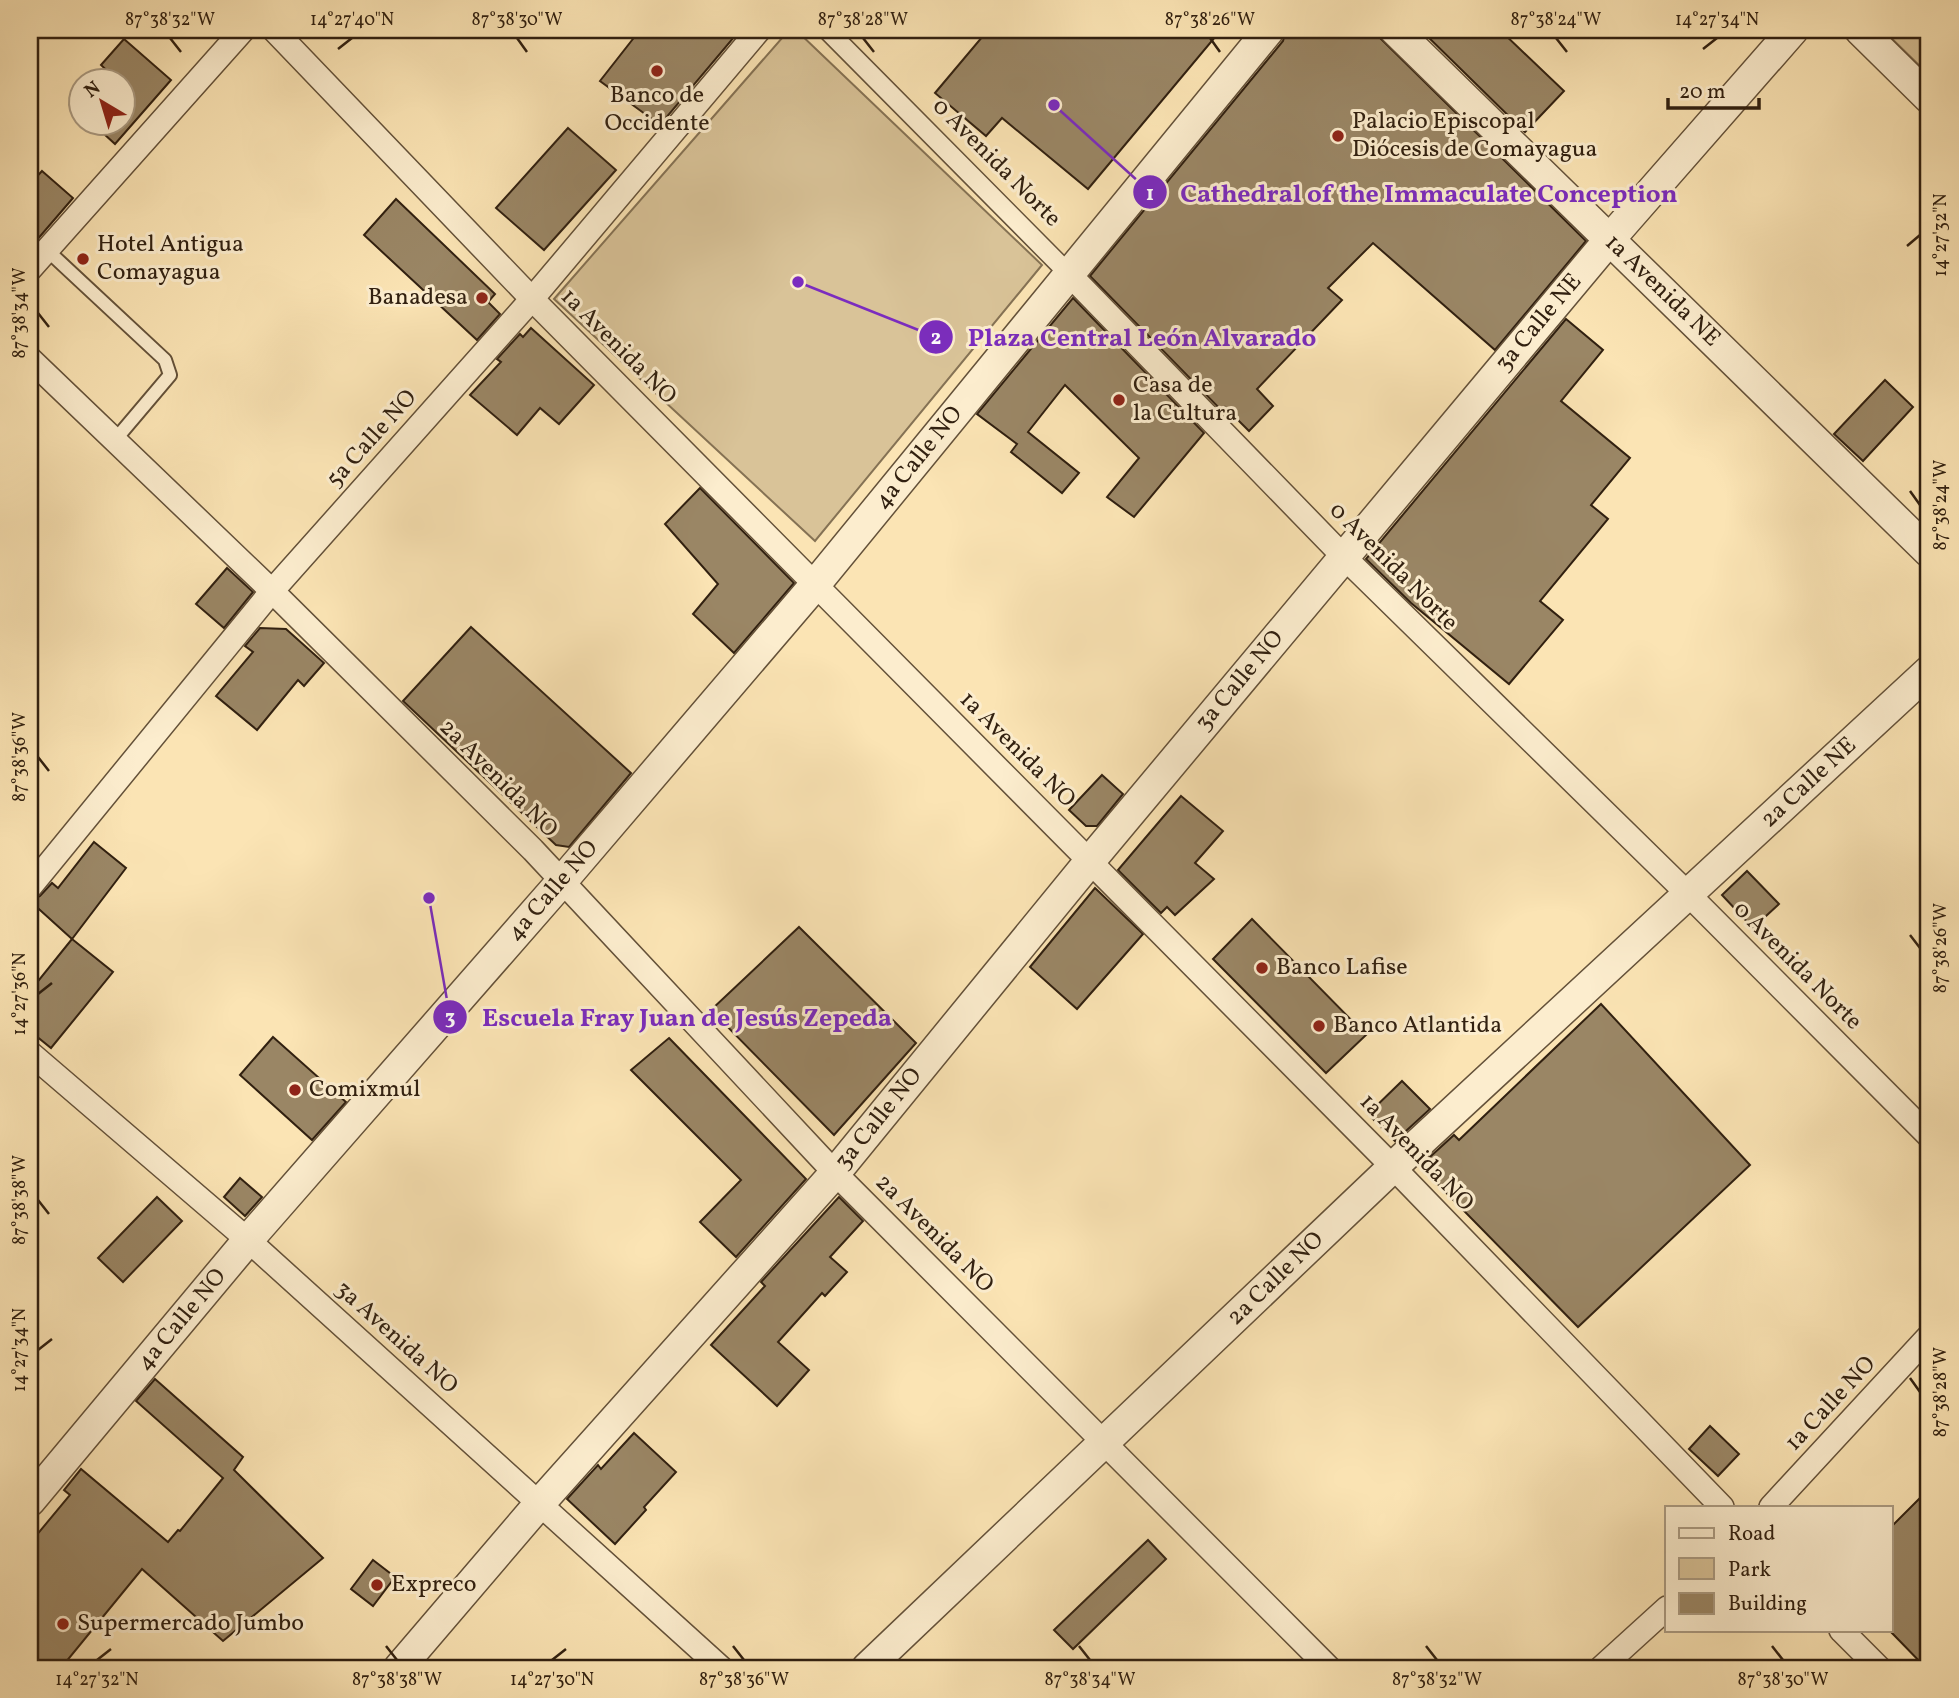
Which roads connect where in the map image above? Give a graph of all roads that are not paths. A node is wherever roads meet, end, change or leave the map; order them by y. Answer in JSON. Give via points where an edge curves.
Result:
{"nodes":[{"id":1,"x":243,"y":30,"type":"edge"},
{"id":2,"x":274,"y":30,"type":"edge"},
{"id":3,"x":758,"y":30,"type":"edge"},
{"id":4,"x":827,"y":30,"type":"edge"},
{"id":5,"x":1269,"y":30,"type":"edge"},
{"id":6,"x":1395,"y":30,"type":"edge"},
{"id":7,"x":1793,"y":30,"type":"edge"},
{"id":8,"x":1860,"y":30,"type":"edge"},
{"id":9,"x":1929,"y":99,"type":"edge"},
{"id":10,"x":1609,"y":240,"type":"junction"},
{"id":11,"x":47,"y":250,"type":"junction"},
{"id":12,"x":30,"y":269,"type":"edge"},
{"id":13,"x":1069,"y":274,"type":"junction"},
{"id":14,"x":533,"y":299,"type":"junction"},
{"id":15,"x":30,"y":359,"type":"edge"},
{"id":16,"x":115,"y":440,"type":"junction"},
{"id":17,"x":1929,"y":552,"type":"edge"},
{"id":18,"x":1344,"y":557,"type":"junction"},
{"id":19,"x":816,"y":583,"type":"junction"},
{"id":20,"x":272,"y":591,"type":"junction"},
{"id":21,"x":1929,"y":671,"type":"edge"},
{"id":22,"x":1090,"y":861,"type":"junction"},
{"id":23,"x":563,"y":880,"type":"junction"},
{"id":24,"x":30,"y":887,"type":"edge"},
{"id":25,"x":1688,"y":894,"type":"junction"},
{"id":26,"x":30,"y":1053,"type":"edge"},
{"id":27,"x":1929,"y":1136,"type":"edge"},
{"id":28,"x":1393,"y":1167,"type":"junction"},
{"id":29,"x":835,"y":1173,"type":"junction"},
{"id":30,"x":248,"y":1240,"type":"junction"},
{"id":31,"x":1929,"y":1336,"type":"edge"},
{"id":32,"x":1105,"y":1441,"type":"junction"},
{"id":33,"x":30,"y":1501,"type":"edge"},
{"id":34,"x":540,"y":1503,"type":"junction"},
{"id":35,"x":1721,"y":1506,"type":"edge"},
{"id":36,"x":1772,"y":1506,"type":"edge"},
{"id":37,"x":1665,"y":1610,"type":"edge"},
{"id":38,"x":1843,"y":1632,"type":"edge"},
{"id":39,"x":399,"y":1668,"type":"edge"},
{"id":40,"x":721,"y":1668,"type":"edge"},
{"id":41,"x":867,"y":1668,"type":"edge"},
{"id":42,"x":1329,"y":1668,"type":"edge"},
{"id":43,"x":1601,"y":1668,"type":"edge"},
{"id":44,"x":1879,"y":1668,"type":"edge"}],
"edges":[{"from":1,"to":11,"type":"street"},
{"from":2,"to":14,"type":"street","name":"1a Avenida NO"},
{"from":3,"to":14,"type":"street","name":"5a Calle NO"},
{"from":4,"to":13,"type":"street","name":"0 Avenida Norte"},
{"from":5,"to":13,"type":"street","name":"4a Calle NO"},
{"from":6,"to":10,"type":"street","name":"1a Avenida NE"},
{"from":7,"to":10,"type":"street","name":"3a Calle NE"},
{"from":8,"to":9,"type":"street"},
{"from":10,"to":17,"type":"street","name":"1a Avenida NE"},
{"from":10,"to":18,"type":"street","name":"3a Calle NE"},
{"from":11,"to":12,"type":"street"},
{"from":11,"to":16,"type":"lane","via":[[165,360],[170,375]]},
{"from":13,"to":18,"type":"street","name":"0 Avenida Norte"},
{"from":13,"to":19,"type":"street","name":"4a Calle NO"},
{"from":14,"to":19,"type":"street","name":"1a Avenida NO"},
{"from":14,"to":20,"type":"street","name":"5a Calle NO"},
{"from":15,"to":16,"type":"street","name":"2a Avenida NO"},
{"from":16,"to":20,"type":"street","name":"2a Avenida NO"},
{"from":18,"to":22,"type":"street","name":"3a Calle NO"},
{"from":18,"to":25,"type":"street","name":"0 Avenida Norte"},
{"from":19,"to":22,"type":"street","name":"1a Avenida NO"},
{"from":19,"to":23,"type":"street","name":"4a Calle NO"},
{"from":20,"to":23,"type":"street","name":"2a Avenida NO"},
{"from":20,"to":24,"type":"street","name":"5a Calle NO"},
{"from":21,"to":25,"type":"street","name":"2a Calle NE"},
{"from":22,"to":28,"type":"street","name":"1a Avenida NO"},
{"from":22,"to":29,"type":"street","name":"3a Calle NO"},
{"from":23,"to":29,"type":"street","name":"2a Avenida NO"},
{"from":23,"to":30,"type":"street","name":"4a Calle NO"},
{"from":25,"to":27,"type":"street","name":"0 Avenida Norte"},
{"from":25,"to":28,"type":"street","name":"2a Calle NO"},
{"from":26,"to":30,"type":"street","name":"3a Avenida NO"},
{"from":28,"to":32,"type":"street","name":"2a Calle NO"},
{"from":28,"to":35,"type":"street","name":"1a Avenida NO"},
{"from":29,"to":32,"type":"street","name":"2a Avenida NO"},
{"from":29,"to":34,"type":"street","name":"3a Calle NO"},
{"from":30,"to":33,"type":"street","name":"4a Calle NO"},
{"from":30,"to":34,"type":"street","name":"3a Avenida NO"},
{"from":31,"to":36,"type":"street","name":"1a Calle NO"},
{"from":32,"to":41,"type":"street","name":"2a Calle NO"},
{"from":32,"to":42,"type":"street","name":"2a Avenida NO"},
{"from":34,"to":39,"type":"street","name":"3a Calle NO"},
{"from":34,"to":40,"type":"street","name":"3a Avenida NO"},
{"from":37,"to":43,"type":"street"},
{"from":38,"to":44,"type":"street"}]}
